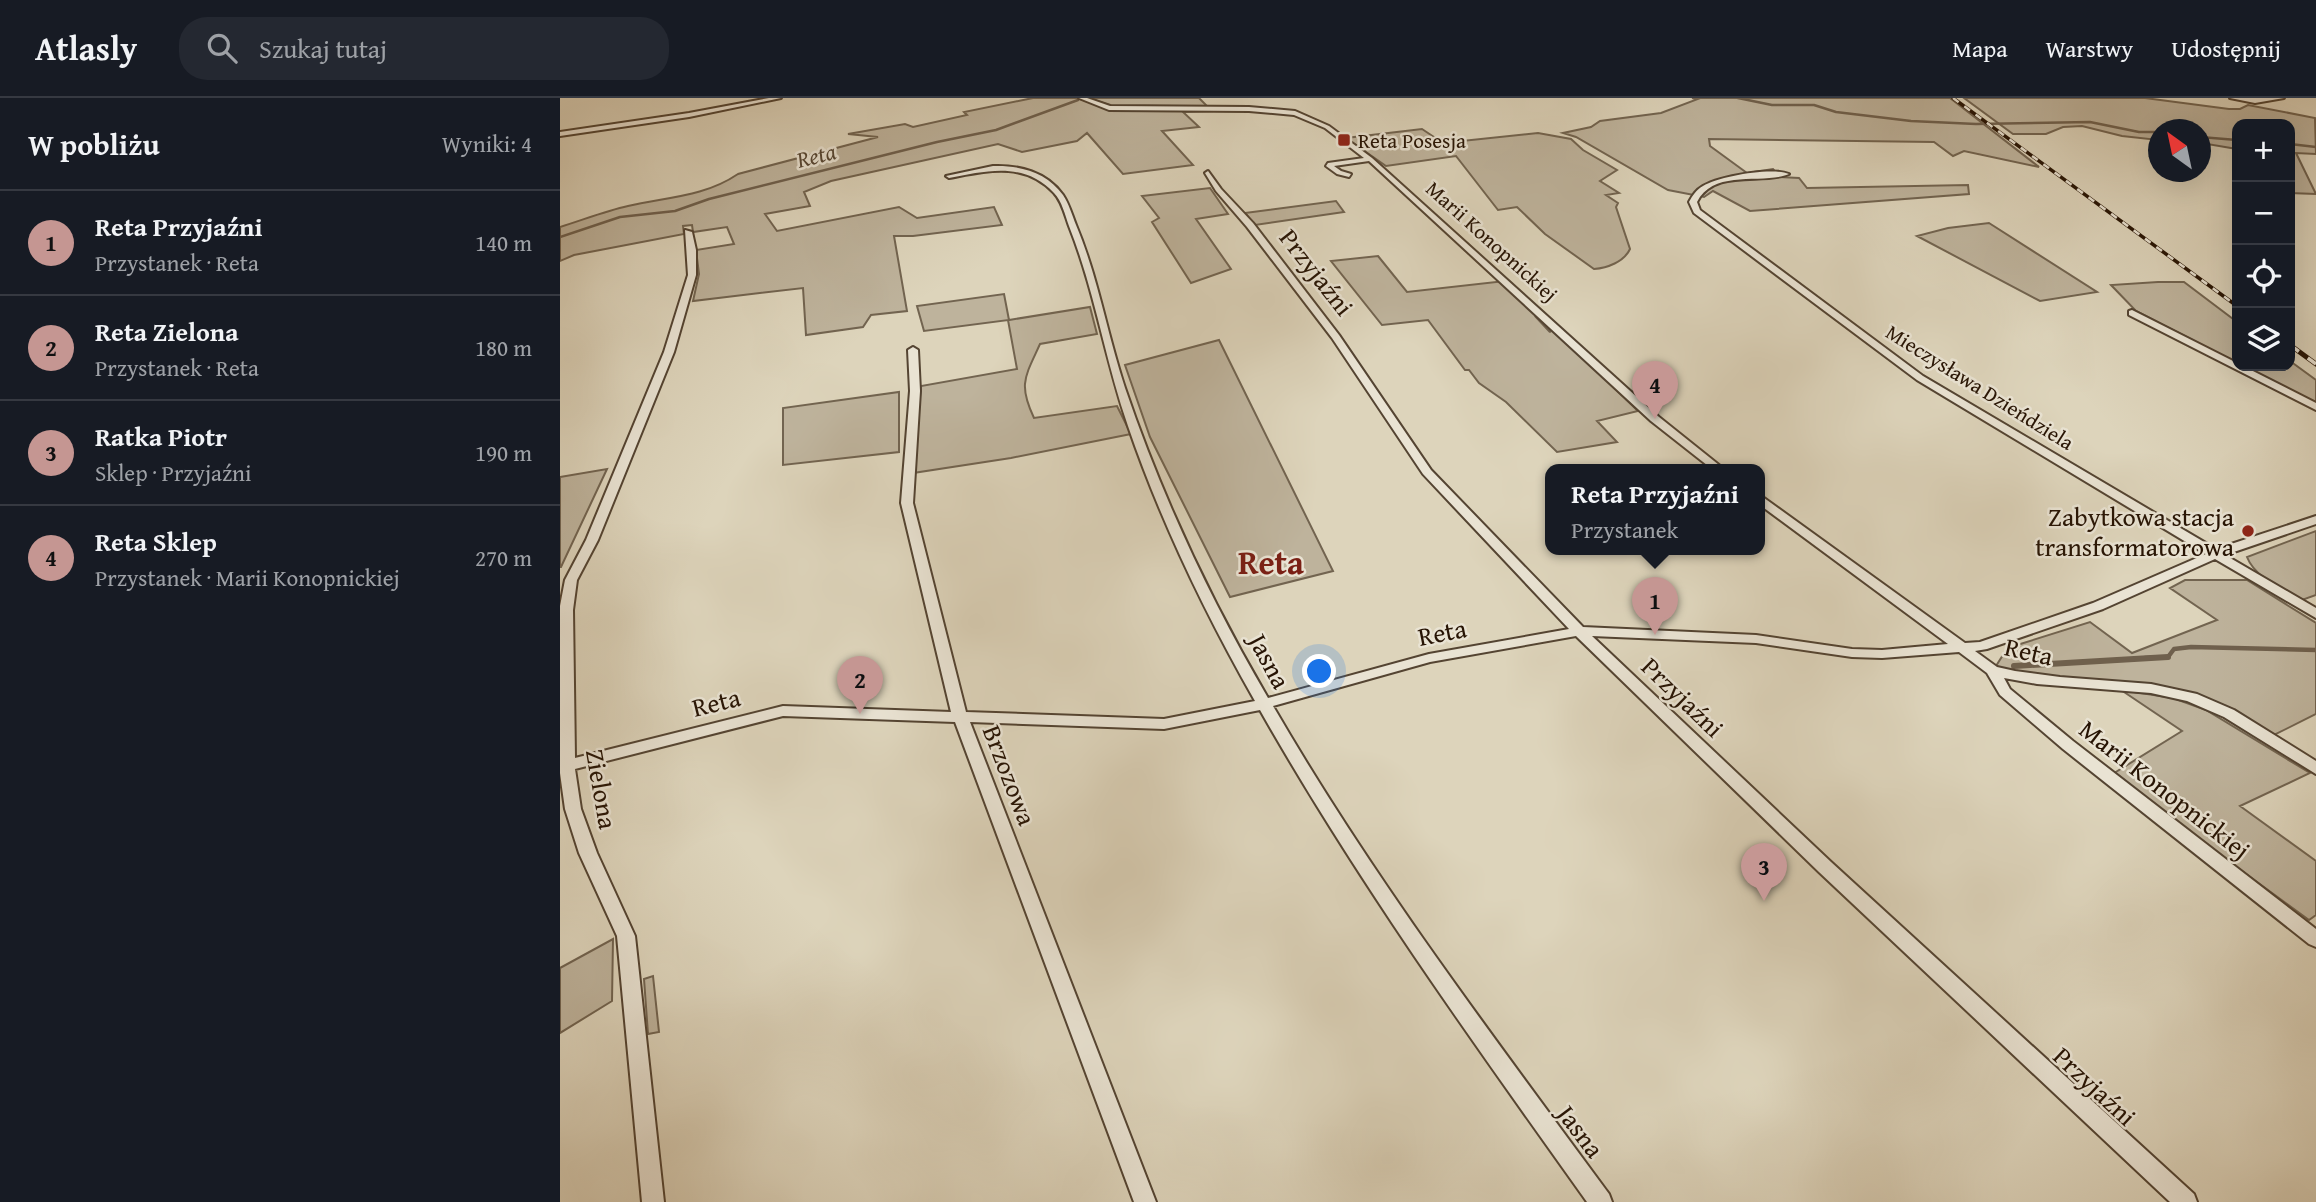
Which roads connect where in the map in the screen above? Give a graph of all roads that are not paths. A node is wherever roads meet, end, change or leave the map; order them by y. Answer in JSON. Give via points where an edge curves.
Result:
{"nodes":[{"id":1,"x":778,"y":98,"type":"edge"},
{"id":2,"x":1082,"y":98,"type":"edge"},
{"id":3,"x":2281,"y":98,"type":"edge"},
{"id":4,"x":2234,"y":99,"type":"edge"},
{"id":5,"x":1277,"y":100,"type":"dead end"},
{"id":6,"x":1295,"y":113,"type":"junction"},
{"id":7,"x":560,"y":134,"type":"edge"},
{"id":8,"x":1370,"y":159,"type":"junction"},
{"id":9,"x":1208,"y":173,"type":"dead end"},
{"id":10,"x":1786,"y":174,"type":"dead end"},
{"id":11,"x":1349,"y":175,"type":"dead end"},
{"id":12,"x":949,"y":176,"type":"dead end"},
{"id":13,"x":688,"y":232,"type":"dead end"},
{"id":14,"x":2132,"y":313,"type":"dead end"},
{"id":15,"x":913,"y":351,"type":"dead end"},
{"id":16,"x":2316,"y":407,"type":"edge"},
{"id":17,"x":1712,"y":464,"type":"edge"},
{"id":18,"x":1765,"y":503,"type":"edge"},
{"id":19,"x":2316,"y":520,"type":"edge"},
{"id":20,"x":2215,"y":554,"type":"junction"},
{"id":21,"x":2316,"y":614,"type":"edge"},
{"id":22,"x":1579,"y":631,"type":"junction"},
{"id":23,"x":1964,"y":648,"type":"junction"},
{"id":24,"x":1992,"y":670,"type":"junction"},
{"id":25,"x":1264,"y":704,"type":"junction"},
{"id":26,"x":959,"y":716,"type":"junction"},
{"id":27,"x":563,"y":766,"type":"edge"},
{"id":28,"x":2316,"y":768,"type":"edge"},
{"id":29,"x":2316,"y":939,"type":"edge"},
{"id":30,"x":653,"y":1202,"type":"edge"},
{"id":31,"x":1145,"y":1202,"type":"edge"},
{"id":32,"x":1601,"y":1202,"type":"edge"},
{"id":33,"x":2186,"y":1202,"type":"edge"}],
"edges":[{"from":1,"to":7,"type":"street"},
{"from":2,"to":6,"type":"street","name":"Marii Konopnickiej","via":[[1109,108]]},
{"from":3,"to":4,"type":"street"},
{"from":5,"to":6,"type":"street"},
{"from":6,"to":8,"type":"street","name":"Marii Konopnickiej","via":[[1327,127]]},
{"from":8,"to":11,"type":"street","via":[[1328,165]]},
{"from":8,"to":17,"type":"street","name":"Marii Konopnickiej","via":[[1654,419]]},
{"from":9,"to":22,"type":"street","name":"Przyjaźni","via":[[1336,337],[1427,472]]},
{"from":10,"to":20,"type":"street","name":"Mieczysława Dzieńdziela","via":[[1713,183],[1694,196],[1693,202],[1707,219],[1920,378]]},
{"from":12,"to":25,"type":"street","name":"Jasna","via":[[1018,167],[1061,197],[1086,262],[1117,380],[1155,481],[1196,579]]},
{"from":13,"to":27,"type":"street","name":"Zielona","via":[[692,275],[669,352],[571,580],[566,610]]},
{"from":14,"to":16,"type":"street"},
{"from":15,"to":26,"type":"street","name":"Brzozowa","via":[[915,391],[907,503]]},
{"from":18,"to":23,"type":"street"},
{"from":19,"to":20,"type":"street"},
{"from":20,"to":21,"type":"street","name":"Mieczysława Dzieńdziela"},
{"from":20,"to":23,"type":"street","via":[[2089,610],[1988,645]]},
{"from":22,"to":23,"type":"street","name":"Reta","via":[[1756,639],[1852,653]]},
{"from":22,"to":25,"type":"street","name":"Reta","via":[[1429,659]]},
{"from":22,"to":33,"type":"street","name":"Przyjaźni","via":[[1834,876]]},
{"from":23,"to":24,"type":"street","name":"Reta"},
{"from":24,"to":28,"type":"street","name":"Reta","via":[[2061,683],[2177,693],[2211,706]]},
{"from":24,"to":29,"type":"street","name":"Marii Konopnickiej","via":[[2005,692],[2068,745]]},
{"from":25,"to":26,"type":"street","name":"Reta","via":[[1164,724]]},
{"from":25,"to":32,"type":"street","name":"Jasna","via":[[1348,842],[1467,1018]]},
{"from":26,"to":27,"type":"street","name":"Reta","via":[[783,711]]},
{"from":26,"to":31,"type":"street","name":"Brzozowa"},
{"from":27,"to":30,"type":"street","name":"Zielona","via":[[588,853],[626,936]]}]}
